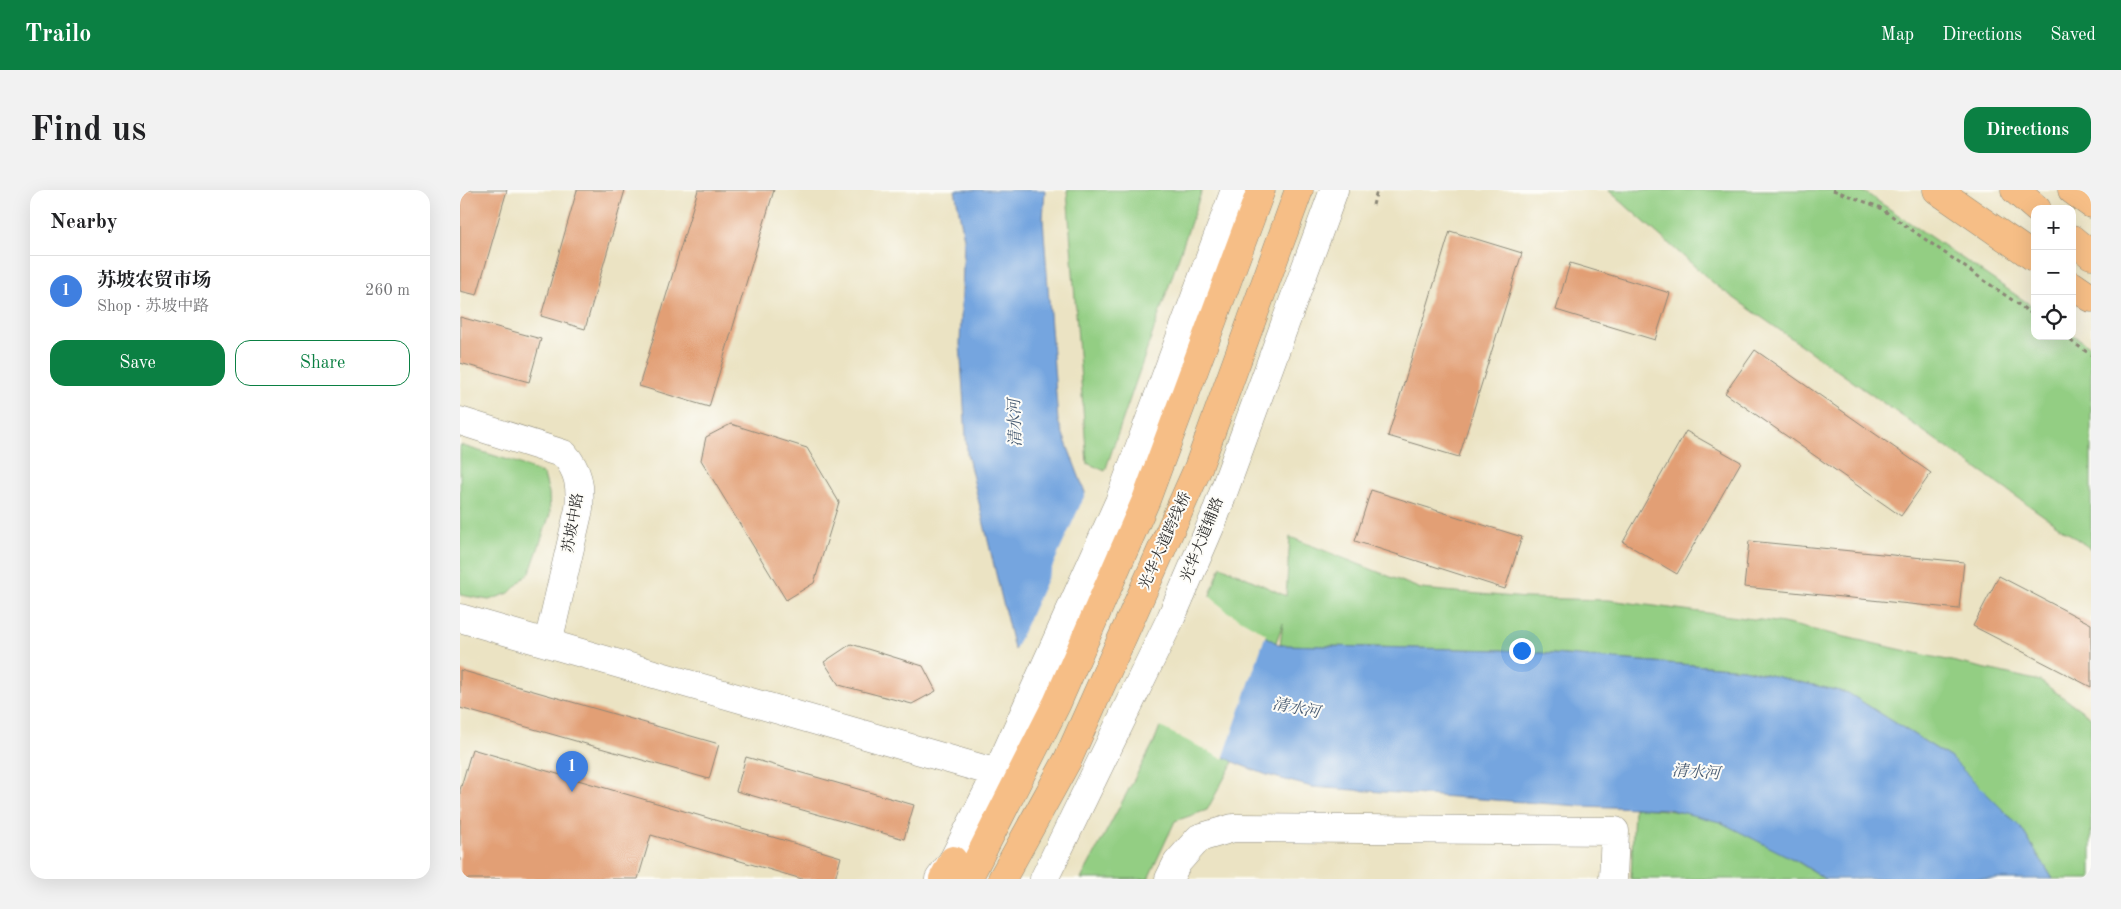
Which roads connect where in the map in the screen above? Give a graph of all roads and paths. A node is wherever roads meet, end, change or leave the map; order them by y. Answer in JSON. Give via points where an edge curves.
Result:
{"nodes":[{"id":1,"x":1235,"y":190,"type":"edge"},
{"id":2,"x":1261,"y":190,"type":"edge"},
{"id":3,"x":1299,"y":190,"type":"edge"},
{"id":4,"x":1334,"y":190,"type":"edge"},
{"id":5,"x":1377,"y":190,"type":"edge"},
{"id":6,"x":1833,"y":190,"type":"edge"},
{"id":7,"x":1937,"y":190,"type":"edge"},
{"id":8,"x":2015,"y":190,"type":"edge"},
{"id":9,"x":2072,"y":190,"type":"edge"},
{"id":10,"x":2091,"y":204,"type":"edge"},
{"id":11,"x":1373,"y":205,"type":"dead end"},
{"id":12,"x":2032,"y":205,"type":"edge"},
{"id":13,"x":2076,"y":242,"type":"edge"},
{"id":14,"x":2031,"y":255,"type":"edge"},
{"id":15,"x":2091,"y":255,"type":"edge"},
{"id":16,"x":2076,"y":288,"type":"edge"},
{"id":17,"x":2091,"y":298,"type":"edge"},
{"id":18,"x":2031,"y":313,"type":"edge"},
{"id":19,"x":2070,"y":340,"type":"edge"},
{"id":20,"x":2091,"y":355,"type":"edge"},
{"id":21,"x":460,"y":421,"type":"edge"},
{"id":22,"x":460,"y":618,"type":"edge"},
{"id":23,"x":548,"y":643,"type":"junction"},
{"id":24,"x":997,"y":773,"type":"junction"},
{"id":25,"x":951,"y":874,"type":"edge"},
{"id":26,"x":1002,"y":879,"type":"edge"},
{"id":27,"x":1044,"y":879,"type":"edge"},
{"id":28,"x":1169,"y":879,"type":"edge"},
{"id":29,"x":1613,"y":879,"type":"edge"}],
"edges":[{"from":1,"to":24,"type":"street","via":[[1118,502]]},
{"from":2,"to":25,"type":"main road","via":[[1146,500],[1057,703]]},
{"from":3,"to":26,"type":"main road","name":"光华大道跨线桥","via":[[1198,468],[1068,759]]},
{"from":4,"to":27,"type":"street","name":"光华大道辅路","via":[[1214,518],[1126,714]]},
{"from":5,"to":11,"type":"path"},
{"from":6,"to":18,"type":"path","via":[[1879,207]]},
{"from":7,"to":14,"type":"main road"},
{"from":8,"to":12,"type":"main road"},
{"from":9,"to":10,"type":"main road"},
{"from":13,"to":15,"type":"main road"},
{"from":16,"to":17,"type":"main road"},
{"from":19,"to":20,"type":"path"},
{"from":21,"to":23,"type":"street","name":"苏坡中路","via":[[564,454],[573,465],[581,488],[579,509]]},
{"from":22,"to":23,"type":"street"},
{"from":23,"to":24,"type":"street"},
{"from":24,"to":25,"type":"street"},
{"from":28,"to":29,"type":"street","via":[[1176,863],[1199,838],[1233,828],[1615,831]]}]}
